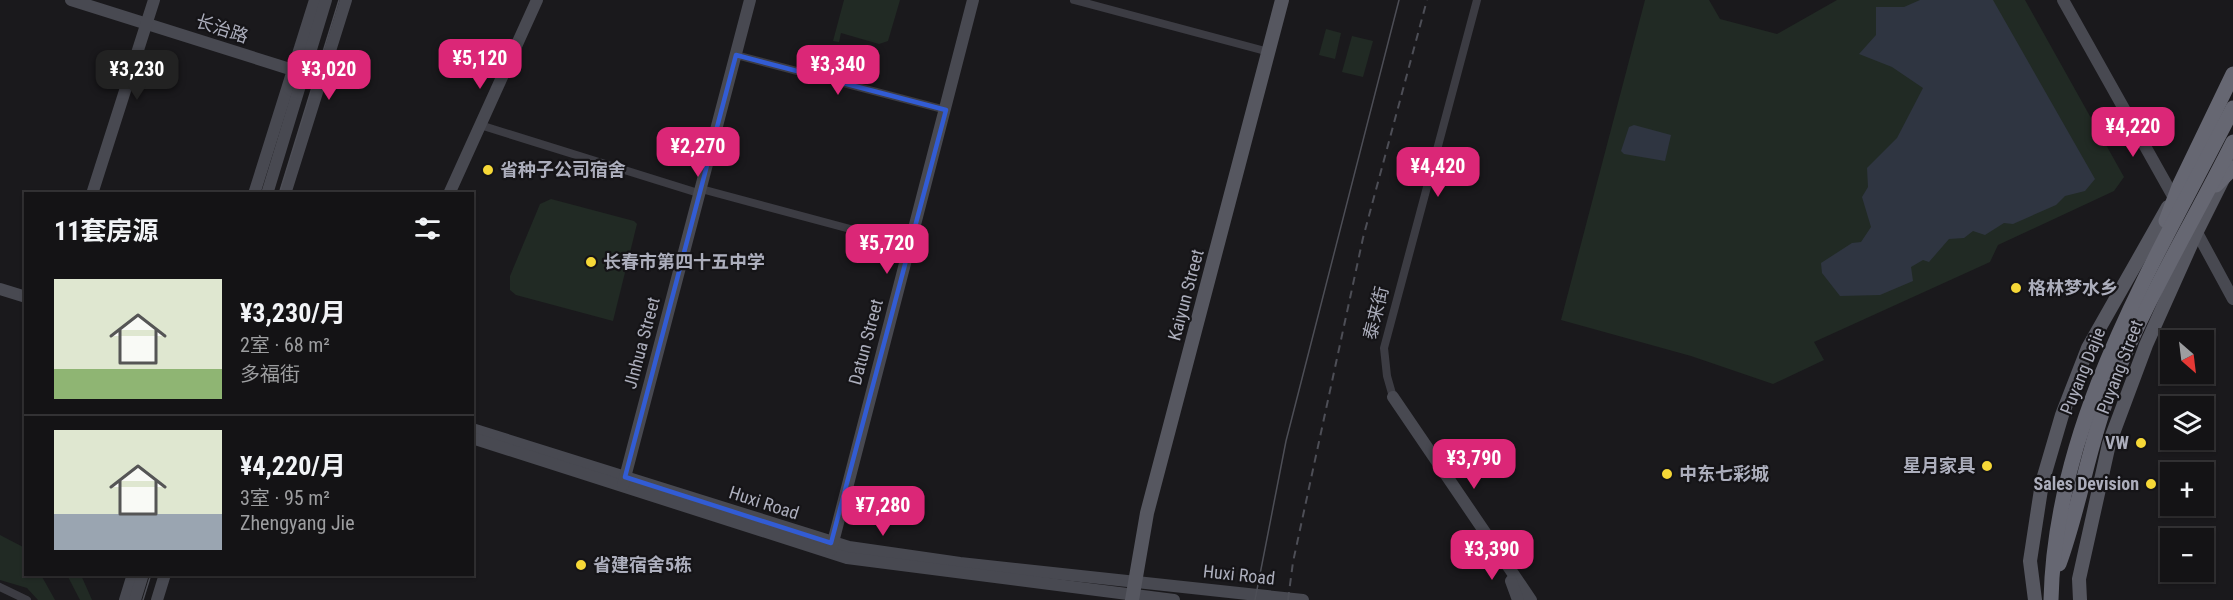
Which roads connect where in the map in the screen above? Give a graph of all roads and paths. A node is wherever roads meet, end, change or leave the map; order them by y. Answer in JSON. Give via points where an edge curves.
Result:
{"nodes":[{"id":1,"x":71,"y":0,"type":"edge"},
{"id":2,"x":154,"y":0,"type":"edge"},
{"id":3,"x":315,"y":0,"type":"edge"},
{"id":4,"x":326,"y":0,"type":"edge"},
{"id":5,"x":346,"y":0,"type":"edge"},
{"id":6,"x":537,"y":0,"type":"edge"},
{"id":7,"x":750,"y":0,"type":"edge"},
{"id":8,"x":974,"y":0,"type":"edge"},
{"id":9,"x":1074,"y":0,"type":"edge"},
{"id":10,"x":1282,"y":0,"type":"edge"},
{"id":11,"x":1477,"y":0,"type":"edge"},
{"id":12,"x":2063,"y":0,"type":"edge"},
{"id":13,"x":1101,"y":3,"type":"edge"},
{"id":14,"x":146,"y":24,"type":"junction"},
{"id":15,"x":1269,"y":52,"type":"junction"},
{"id":16,"x":736,"y":56,"type":"junction"},
{"id":17,"x":293,"y":70,"type":"junction"},
{"id":18,"x":2233,"y":74,"type":"edge"},
{"id":19,"x":2233,"y":87,"type":"edge"},
{"id":20,"x":2233,"y":108,"type":"edge"},
{"id":21,"x":946,"y":111,"type":"junction"},
{"id":22,"x":480,"y":125,"type":"junction"},
{"id":23,"x":2233,"y":141,"type":"edge"},
{"id":24,"x":2233,"y":159,"type":"edge"},
{"id":25,"x":2233,"y":168,"type":"edge"},
{"id":26,"x":700,"y":191,"type":"junction"},
{"id":27,"x":93,"y":192,"type":"edge"},
{"id":28,"x":255,"y":192,"type":"edge"},
{"id":29,"x":268,"y":192,"type":"edge"},
{"id":30,"x":286,"y":192,"type":"edge"},
{"id":31,"x":449,"y":192,"type":"edge"},
{"id":32,"x":2207,"y":194,"type":"junction"},
{"id":33,"x":2173,"y":198,"type":"junction"},
{"id":34,"x":2197,"y":231,"type":"junction"},
{"id":35,"x":910,"y":245,"type":"junction"},
{"id":36,"x":2159,"y":253,"type":"junction"},
{"id":37,"x":0,"y":280,"type":"edge"},
{"id":38,"x":24,"y":287,"type":"edge"},
{"id":39,"x":0,"y":288,"type":"edge"},
{"id":40,"x":24,"y":296,"type":"edge"},
{"id":41,"x":2233,"y":299,"type":"edge"},
{"id":42,"x":1393,"y":398,"type":"joint"},
{"id":43,"x":474,"y":430,"type":"edge"},
{"id":44,"x":474,"y":439,"type":"edge"},
{"id":45,"x":624,"y":482,"type":"junction"},
{"id":46,"x":831,"y":548,"type":"junction"},
{"id":47,"x":1501,"y":555,"type":"junction"},
{"id":48,"x":132,"y":576,"type":"edge"},
{"id":49,"x":142,"y":576,"type":"edge"},
{"id":50,"x":164,"y":576,"type":"edge"},
{"id":51,"x":0,"y":587,"type":"edge"},
{"id":52,"x":1133,"y":593,"type":"edge"},
{"id":53,"x":27,"y":600,"type":"edge"},
{"id":54,"x":125,"y":600,"type":"edge"},
{"id":55,"x":135,"y":600,"type":"edge"},
{"id":56,"x":157,"y":600,"type":"edge"},
{"id":57,"x":1174,"y":600,"type":"edge"},
{"id":58,"x":1303,"y":600,"type":"edge"},
{"id":59,"x":1518,"y":600,"type":"edge"},
{"id":60,"x":1531,"y":600,"type":"edge"},
{"id":61,"x":2035,"y":600,"type":"edge"},
{"id":62,"x":2051,"y":600,"type":"edge"},
{"id":63,"x":2062,"y":600,"type":"edge"},
{"id":64,"x":2080,"y":600,"type":"edge"}],
"edges":[{"from":1,"to":14,"type":"street","name":"长治路"},
{"from":2,"to":14,"type":"street"},
{"from":3,"to":17,"type":"street"},
{"from":4,"to":29,"type":"street"},
{"from":5,"to":30,"type":"street"},
{"from":6,"to":22,"type":"street"},
{"from":7,"to":16,"type":"street","name":"JInhua Street"},
{"from":8,"to":21,"type":"street","name":"Datun Street"},
{"from":9,"to":13,"type":"street"},
{"from":10,"to":15,"type":"main road","name":"Kaiyun Street"},
{"from":11,"to":42,"type":"street","name":"泰来街","via":[[1384,348]]},
{"from":12,"to":33,"type":"street"},
{"from":13,"to":15,"type":"street"},
{"from":14,"to":17,"type":"street","name":"长治路"},
{"from":14,"to":27,"type":"street"},
{"from":15,"to":52,"type":"main road","name":"Kaiyun Street","via":[[1147,513]]},
{"from":16,"to":21,"type":"street"},
{"from":16,"to":26,"type":"street","name":"JInhua Street"},
{"from":17,"to":28,"type":"street"},
{"from":18,"to":36,"type":"highway","bridge":true,"via":[[2180,184]]},
{"from":19,"to":33,"type":"main road","name":"Puyang Street"},
{"from":20,"to":36,"type":"highway","name":"Puyang Dajie","bridge":true},
{"from":21,"to":35,"type":"street","name":"Datun Street"},
{"from":22,"to":26,"type":"street"},
{"from":22,"to":31,"type":"street"},
{"from":23,"to":32,"type":"highway","name":"Puyang Dajie","bridge":true},
{"from":24,"to":34,"type":"main road","name":"Puyang Street"},
{"from":25,"to":32,"type":"highway","bridge":true},
{"from":26,"to":35,"type":"street"},
{"from":26,"to":45,"type":"street","name":"JInhua Street"},
{"from":32,"to":63,"type":"highway","name":"Puyang Dajie","bridge":true,"via":[[2110,389],[2059,565]]},
{"from":33,"to":34,"type":"street"},
{"from":33,"to":61,"type":"main road","name":"Puyang Street","via":[[2088,348],[2062,415],[2042,483],[2030,561]]},
{"from":34,"to":41,"type":"street"},
{"from":34,"to":64,"type":"main road","name":"Puyang Street","via":[[2146,345],[2109,444],[2079,579]]},
{"from":35,"to":46,"type":"street","name":"Datun Street"},
{"from":36,"to":62,"type":"highway","name":"Puyang Dajie","bridge":true,"via":[[2109,355],[2077,441],[2058,527]]},
{"from":37,"to":38,"type":"street"},
{"from":39,"to":40,"type":"street"},
{"from":42,"to":47,"type":"street","name":"泰来街"},
{"from":43,"to":45,"type":"street","name":"Huxi Road"},
{"from":44,"to":45,"type":"street","name":"Huxi Road"},
{"from":45,"to":46,"type":"street","name":"Huxi Road"},
{"from":46,"to":52,"type":"street","name":"Huxi Road","via":[[847,558]]},
{"from":47,"to":59,"type":"street"},
{"from":47,"to":60,"type":"street","name":"泰来街"},
{"from":48,"to":54,"type":"street"},
{"from":49,"to":55,"type":"street"},
{"from":50,"to":56,"type":"street"},
{"from":51,"to":53,"type":"street"},
{"from":52,"to":57,"type":"street","name":"Huxi Road"},
{"from":52,"to":58,"type":"street","name":"Huxi Road"}]}
